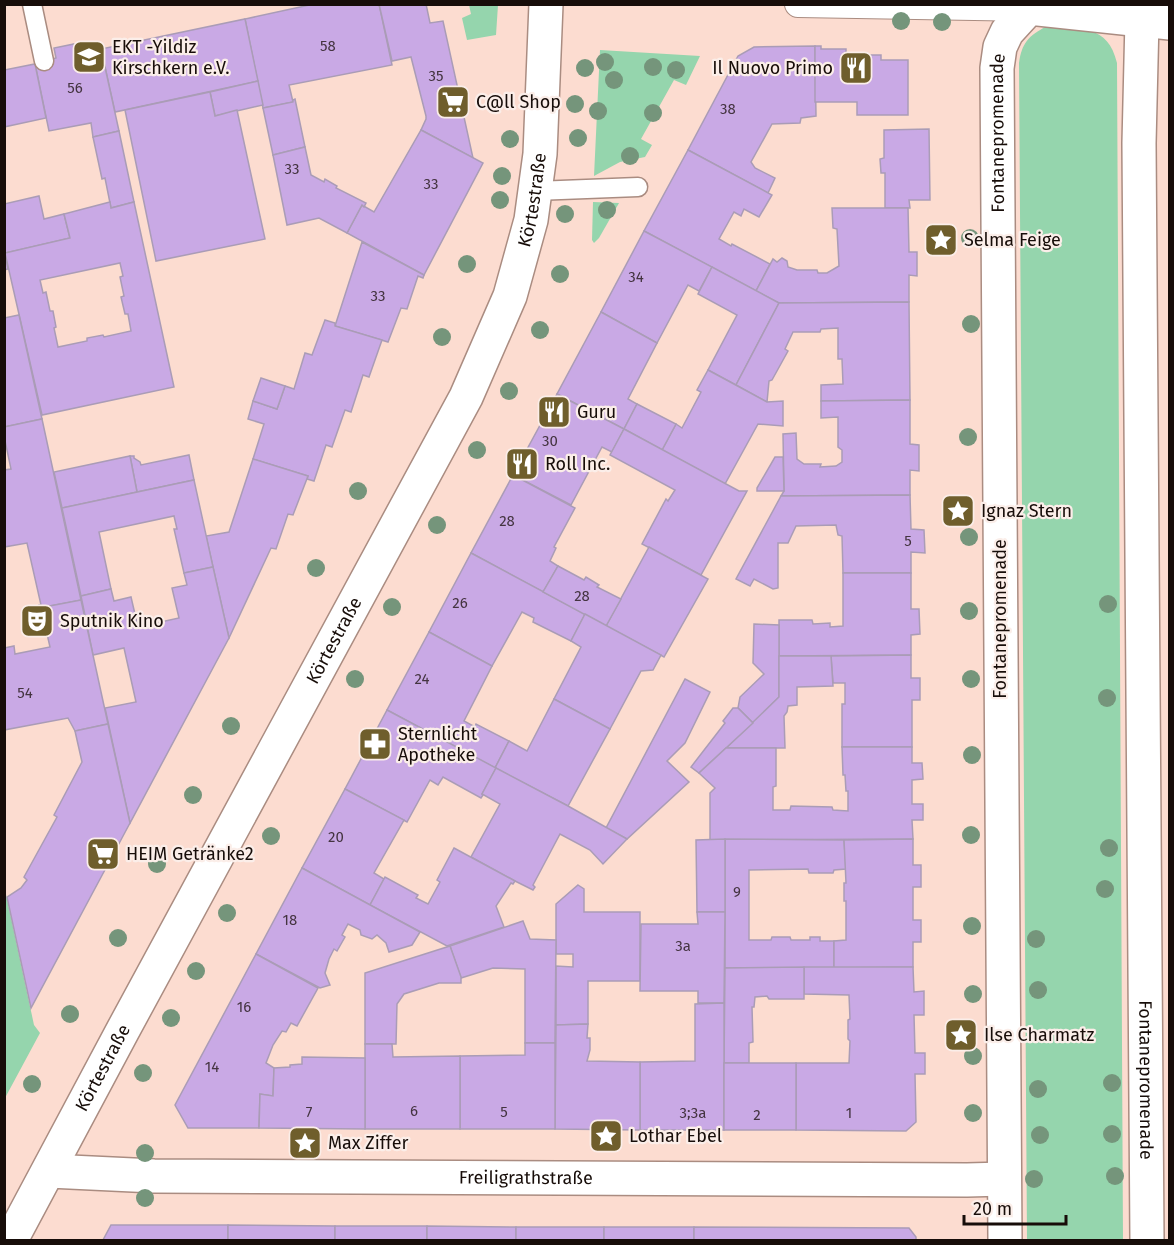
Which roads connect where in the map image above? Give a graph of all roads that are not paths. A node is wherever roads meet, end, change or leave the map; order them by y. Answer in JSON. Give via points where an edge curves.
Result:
{"nodes":[{"id":1,"x":32,"y":4,"type":"edge"},
{"id":2,"x":546,"y":4,"type":"edge"},
{"id":3,"x":798,"y":4,"type":"edge"},
{"id":4,"x":1029,"y":8,"type":"junction"},
{"id":5,"x":1156,"y":22,"type":"edge"},
{"id":6,"x":44,"y":62,"type":"dead end"},
{"id":7,"x":638,"y":187,"type":"dead end"},
{"id":8,"x":535,"y":192,"type":"junction"},
{"id":9,"x":49,"y":1171,"type":"junction"},
{"id":10,"x":1004,"y":1179,"type":"junction"},
{"id":11,"x":11,"y":1240,"type":"edge"},
{"id":12,"x":1005,"y":1240,"type":"edge"},
{"id":13,"x":1147,"y":1240,"type":"edge"}],
"edges":[{"from":1,"to":6,"type":"lane"},
{"from":2,"to":8,"type":"street","name":"Körtestraße"},
{"from":3,"to":4,"type":"street"},
{"from":4,"to":5,"type":"street"},
{"from":4,"to":10,"type":"street","name":"Fontanepromenade","via":[[1007,32],[997,68]]},
{"from":5,"to":13,"type":"street","name":"Fontanepromenade","via":[[1139,143]]},
{"from":7,"to":8,"type":"lane"},
{"from":8,"to":9,"type":"street","name":"Körtestraße","via":[[510,296],[466,397]]},
{"from":9,"to":10,"type":"street","name":"Freiligrathstraße","via":[[154,1176]]},
{"from":9,"to":11,"type":"street","name":"Körtestraße"},
{"from":10,"to":12,"type":"street","name":"Fontanepromenade"}]}
